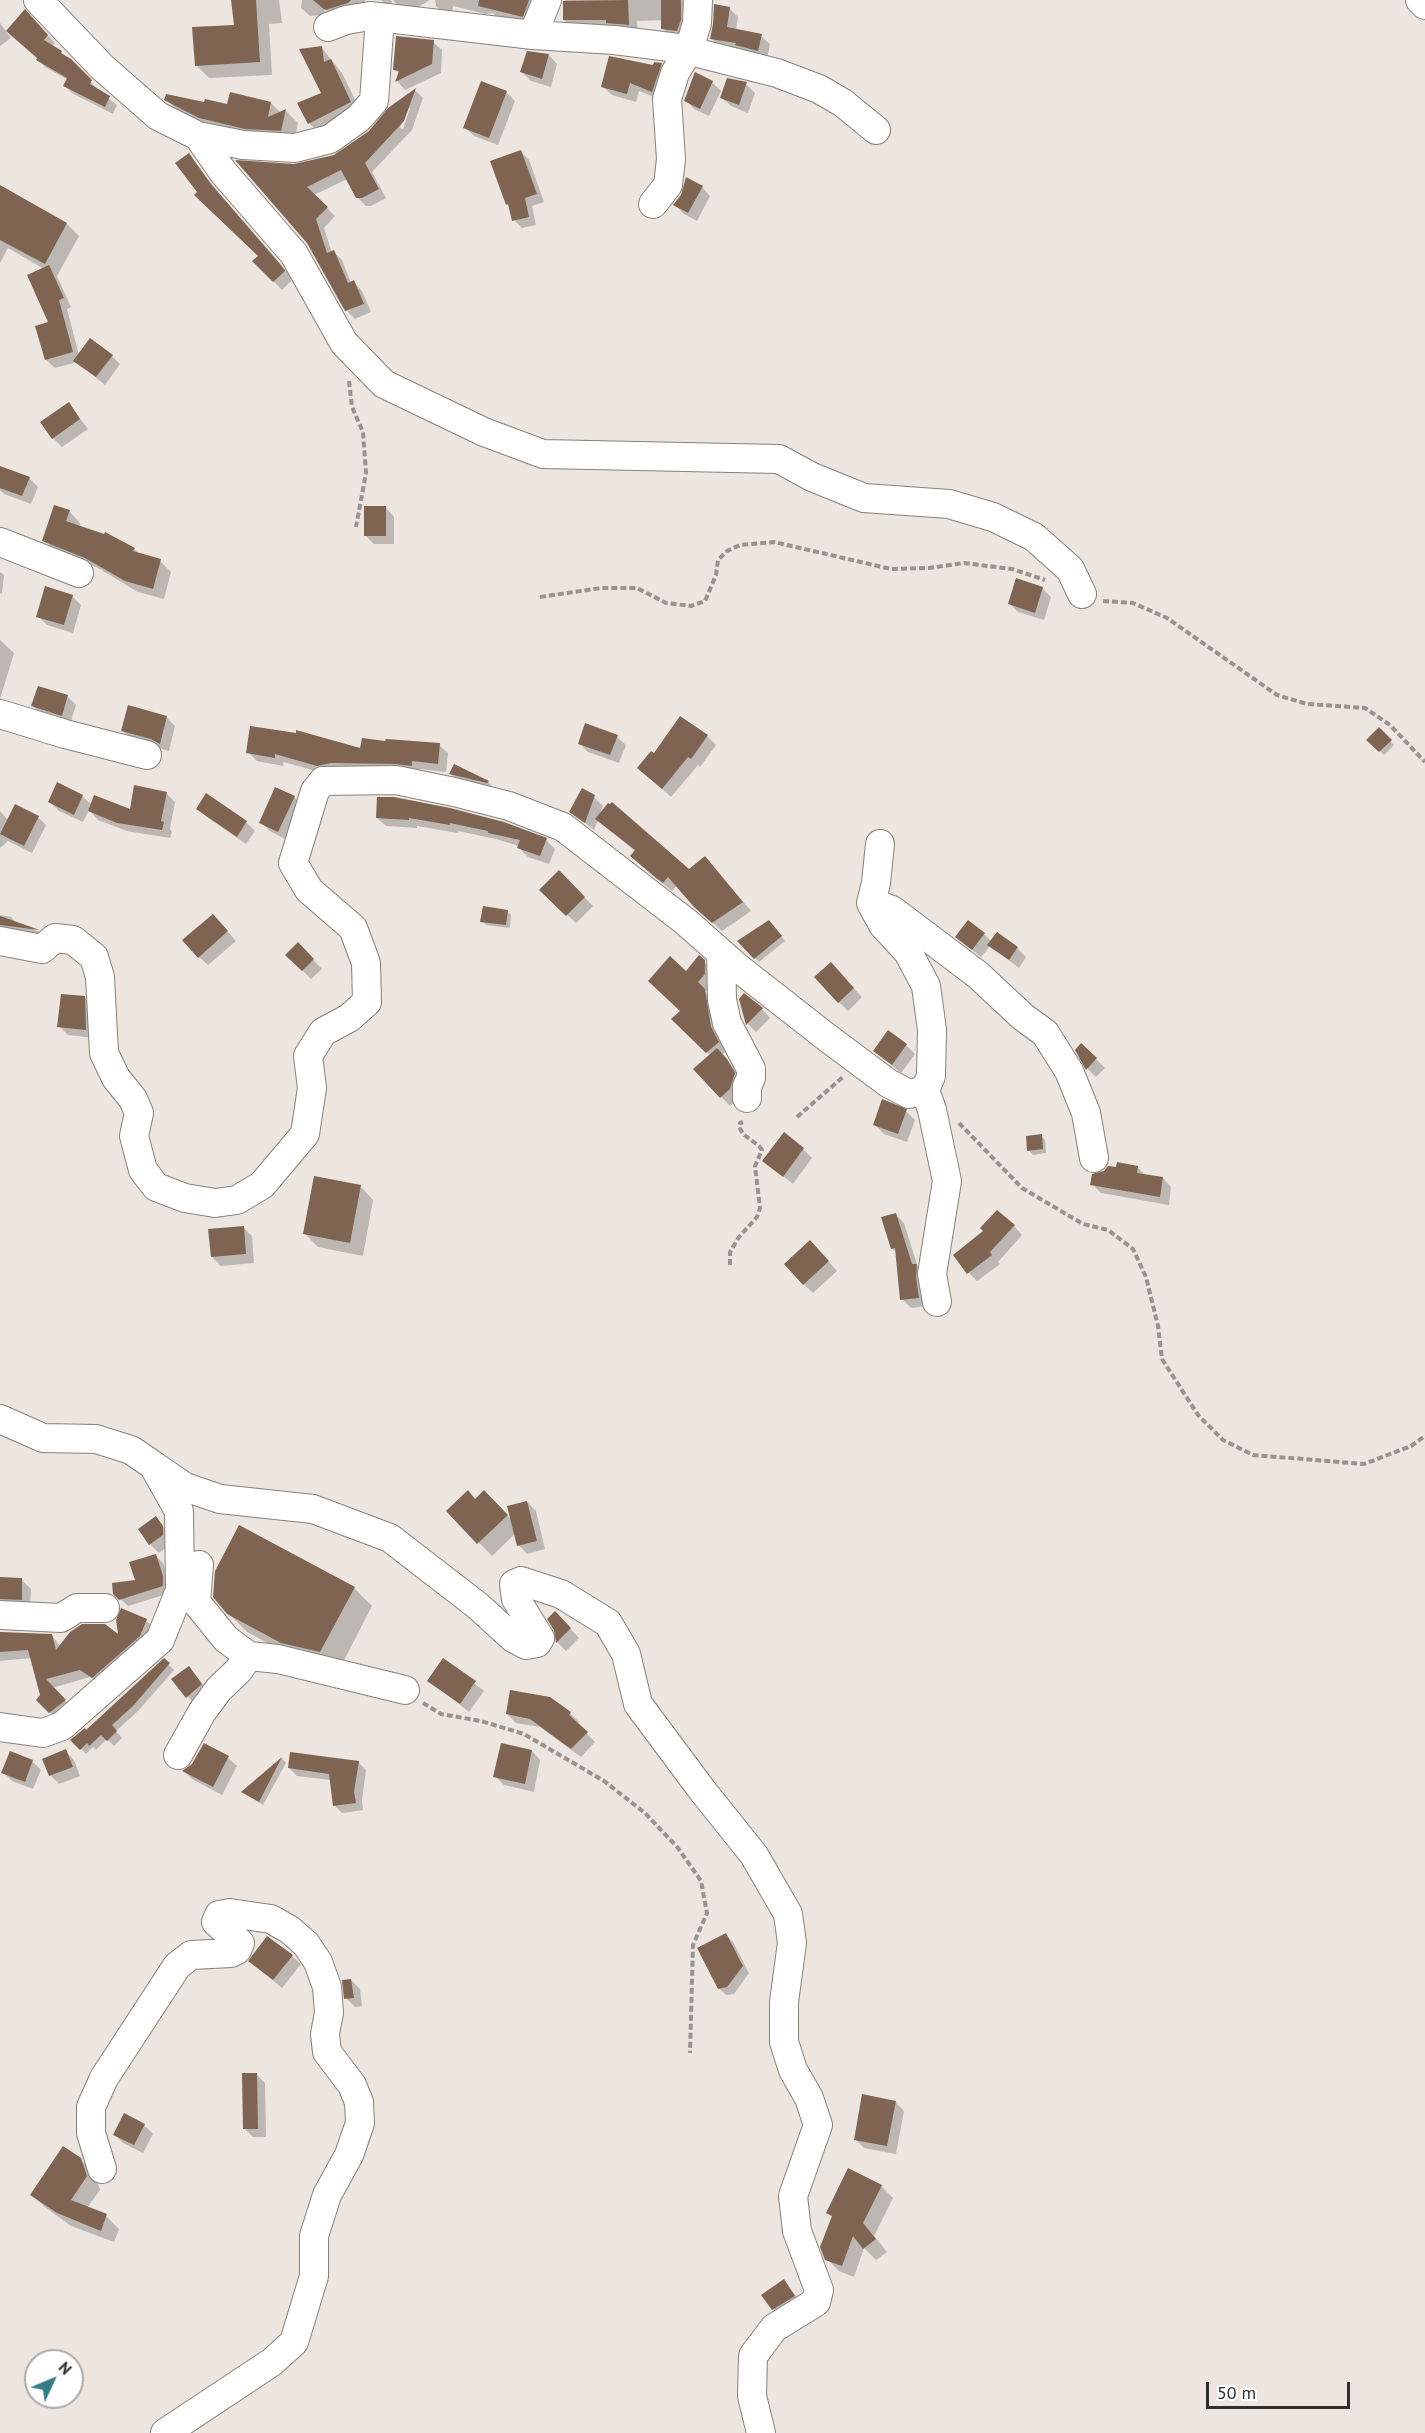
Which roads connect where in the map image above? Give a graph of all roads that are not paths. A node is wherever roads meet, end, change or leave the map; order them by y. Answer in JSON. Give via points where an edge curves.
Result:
{"nodes":[{"id":1,"x":38,"y":0,"type":"edge"},
{"id":2,"x":547,"y":0,"type":"edge"},
{"id":3,"x":698,"y":0,"type":"edge"},
{"id":4,"x":1420,"y":0,"type":"edge"},
{"id":5,"x":1425,"y":5,"type":"edge"},
{"id":6,"x":380,"y":17,"type":"junction"},
{"id":7,"x":328,"y":27,"type":"dead end"},
{"id":8,"x":533,"y":35,"type":"junction"},
{"id":9,"x":689,"y":51,"type":"junction"},
{"id":10,"x":876,"y":130,"type":"dead end"},
{"id":11,"x":198,"y":136,"type":"junction"},
{"id":12,"x":653,"y":204,"type":"dead end"},
{"id":13,"x":0,"y":542,"type":"edge"},
{"id":14,"x":80,"y":573,"type":"dead end"},
{"id":15,"x":1082,"y":594,"type":"road end"},
{"id":16,"x":0,"y":714,"type":"edge"},
{"id":17,"x":147,"y":755,"type":"dead end"},
{"id":18,"x":880,"y":844,"type":"dead end"},
{"id":19,"x":871,"y":903,"type":"junction"},
{"id":20,"x":0,"y":941,"type":"edge"},
{"id":21,"x":721,"y":953,"type":"junction"},
{"id":22,"x":924,"y":1090,"type":"junction"},
{"id":23,"x":747,"y":1098,"type":"road end"},
{"id":24,"x":1094,"y":1158,"type":"dead end"},
{"id":25,"x":938,"y":1302,"type":"dead end"},
{"id":26,"x":0,"y":1419,"type":"edge"},
{"id":27,"x":153,"y":1465,"type":"junction"},
{"id":28,"x":185,"y":1487,"type":"junction"},
{"id":29,"x":105,"y":1608,"type":"dead end"},
{"id":30,"x":0,"y":1615,"type":"edge"},
{"id":31,"x":249,"y":1656,"type":"junction"},
{"id":32,"x":405,"y":1690,"type":"road end"},
{"id":33,"x":0,"y":1726,"type":"edge"},
{"id":34,"x":178,"y":1755,"type":"dead end"},
{"id":35,"x":102,"y":2169,"type":"dead end"},
{"id":36,"x":165,"y":2433,"type":"edge"},
{"id":37,"x":761,"y":2433,"type":"edge"}],
"edges":[{"from":1,"to":11,"type":"street","via":[[102,67],[158,116]]},
{"from":2,"to":8,"type":"street"},
{"from":3,"to":9,"type":"street","via":[[697,23]]},
{"from":4,"to":5,"type":"street"},
{"from":6,"to":7,"type":"street","via":[[346,20]]},
{"from":6,"to":8,"type":"street"},
{"from":6,"to":11,"type":"street","via":[[374,101],[359,118],[330,139],[295,148],[243,145]]},
{"from":8,"to":9,"type":"street","via":[[614,40]]},
{"from":9,"to":10,"type":"street","via":[[819,88]]},
{"from":9,"to":12,"type":"street","via":[[675,73],[667,99],[671,159],[668,184]]},
{"from":11,"to":15,"type":"street","via":[[223,172],[294,254],[344,343],[384,384],[484,432],[543,454],[778,459],[864,498],[949,504],[993,517],[1034,537],[1070,568]]},
{"from":13,"to":14,"type":"street"},
{"from":16,"to":17,"type":"street"},
{"from":18,"to":19,"type":"street"},
{"from":19,"to":22,"type":"street","via":[[883,925],[908,952],[926,986],[933,1060]]},
{"from":19,"to":24,"type":"street","via":[[892,910],[978,975],[1045,1033],[1068,1071],[1086,1113]]},
{"from":20,"to":21,"type":"street","via":[[42,949],[56,938],[73,940],[94,957],[100,977],[104,1053],[139,1113],[134,1136],[143,1170],[156,1187],[185,1198],[215,1203],[237,1200],[262,1185],[305,1134],[312,1088],[308,1056],[323,1032],[349,1018],[367,1002],[366,963],[353,928],[309,890],[293,863],[315,791],[323,781],[396,780],[509,806],[563,826]]},
{"from":21,"to":22,"type":"street","via":[[888,1083],[909,1094]]},
{"from":21,"to":23,"type":"street","via":[[722,1000],[727,1023],[751,1069]]},
{"from":22,"to":25,"type":"street","via":[[938,1132],[946,1181],[932,1274]]},
{"from":26,"to":27,"type":"street","via":[[43,1438],[96,1439],[131,1450]]},
{"from":27,"to":28,"type":"street"},
{"from":27,"to":33,"type":"street","via":[[179,1510],[180,1590],[160,1640],[62,1726],[43,1733]]},
{"from":28,"to":31,"type":"street","via":[[199,1545],[196,1602],[226,1639]]},
{"from":28,"to":37,"type":"street","via":[[220,1499],[313,1509],[390,1538],[526,1645],[537,1643],[540,1638],[516,1599],[514,1584],[521,1581],[561,1594],[608,1623],[626,1654],[638,1704],[754,1855],[788,1914],[792,1943],[784,2002],[784,2042],[818,2125],[793,2196],[797,2231],[819,2290],[816,2302],[774,2328],[753,2356],[752,2396]]},
{"from":29,"to":30,"type":"street","via":[[77,1608],[61,1618]]},
{"from":31,"to":32,"type":"street","via":[[278,1659]]},
{"from":31,"to":34,"type":"street","via":[[201,1712]]},
{"from":35,"to":36,"type":"street","via":[[91,2133],[92,2107],[104,2078],[177,1966],[191,1955],[237,1950],[240,1943],[216,1922],[219,1915],[271,1919],[290,1929],[318,1962],[327,1987],[327,2052],[352,2085],[360,2123],[349,2155],[327,2195],[314,2236],[314,2276],[294,2342],[272,2362]]}]}
